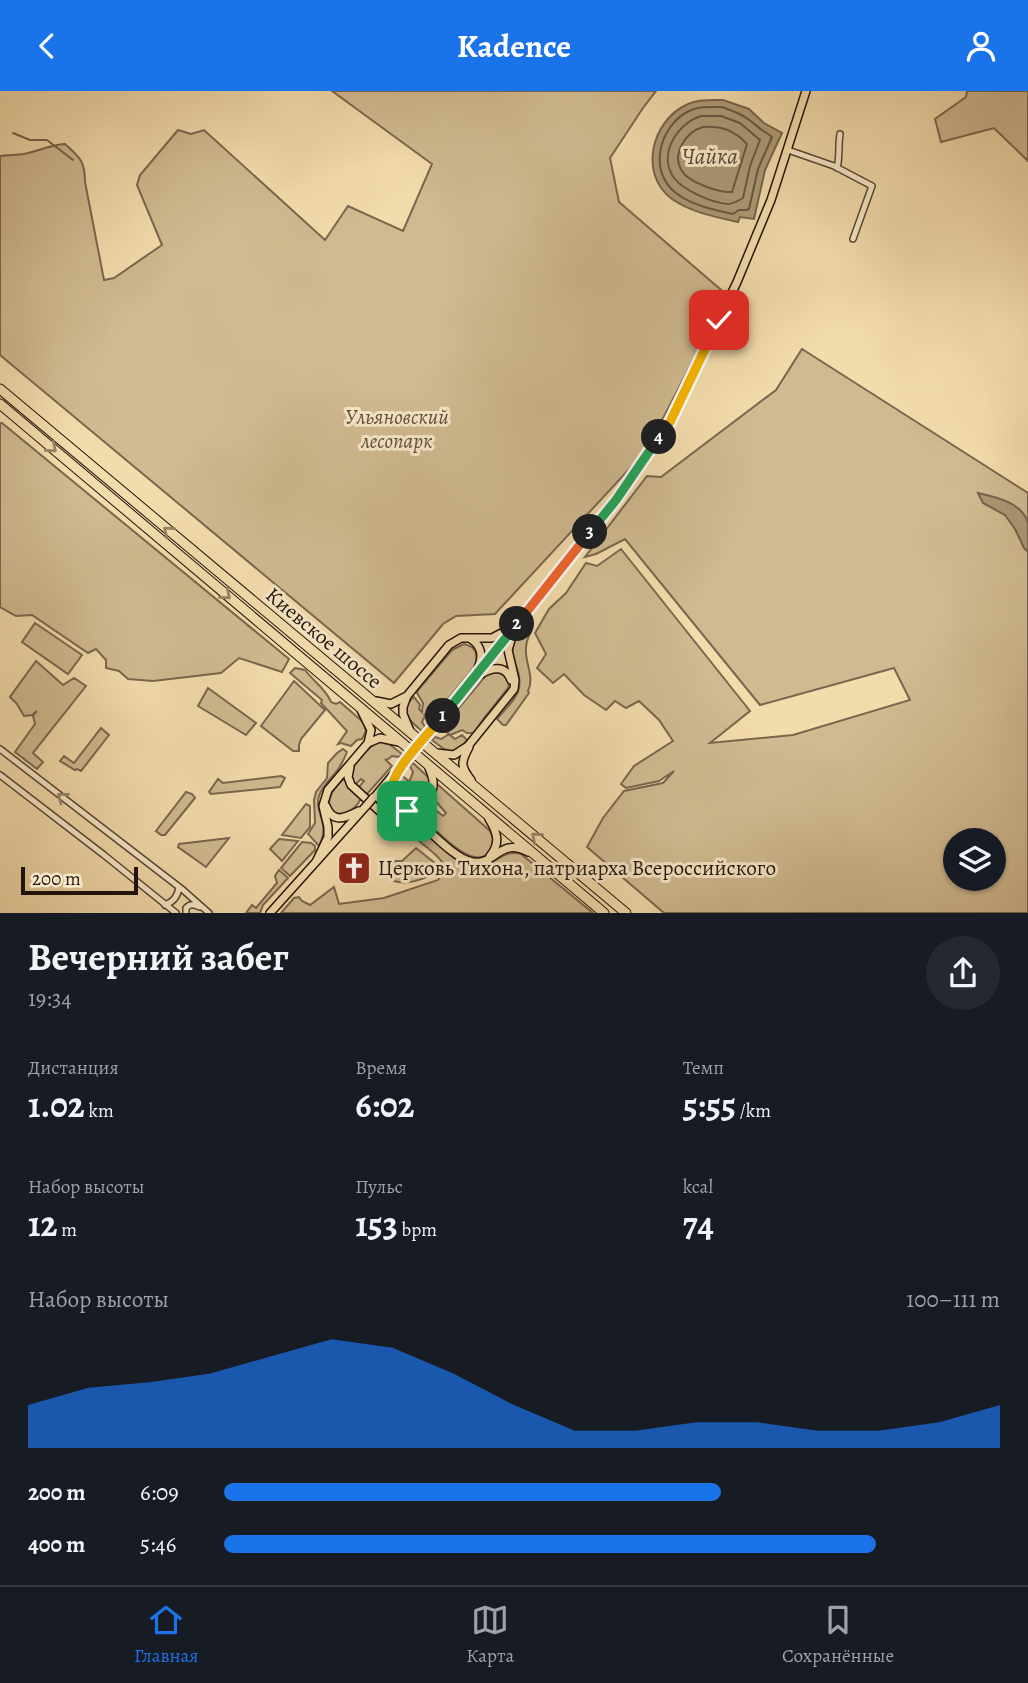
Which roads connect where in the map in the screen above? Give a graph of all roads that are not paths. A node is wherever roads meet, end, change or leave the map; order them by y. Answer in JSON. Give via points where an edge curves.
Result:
{"nodes":[{"id":1,"x":806,"y":91,"type":"edge"},
{"id":2,"x":840,"y":134,"type":"dead end"},
{"id":3,"x":788,"y":150,"type":"junction"},
{"id":4,"x":837,"y":168,"type":"junction"},
{"id":5,"x":853,"y":239,"type":"dead end"},
{"id":6,"x":0,"y":389,"type":"edge"},
{"id":7,"x":0,"y":404,"type":"edge"},
{"id":8,"x":518,"y":623,"type":"junction"},
{"id":9,"x":464,"y":638,"type":"junction"},
{"id":10,"x":474,"y":678,"type":"junction"},
{"id":11,"x":510,"y":695,"type":"junction"},
{"id":12,"x":407,"y":696,"type":"junction"},
{"id":13,"x":368,"y":698,"type":"junction"},
{"id":14,"x":360,"y":706,"type":"junction"},
{"id":15,"x":412,"y":735,"type":"junction"},
{"id":16,"x":368,"y":743,"type":"junction"},
{"id":17,"x":404,"y":743,"type":"junction"},
{"id":18,"x":421,"y":743,"type":"junction"},
{"id":19,"x":470,"y":745,"type":"junction"},
{"id":20,"x":430,"y":750,"type":"junction"},
{"id":21,"x":2,"y":751,"type":"edge"},
{"id":22,"x":0,"y":759,"type":"edge"},
{"id":23,"x":422,"y":759,"type":"junction"},
{"id":24,"x":351,"y":762,"type":"junction"},
{"id":25,"x":397,"y":771,"type":"junction"},
{"id":26,"x":0,"y":775,"type":"edge"},
{"id":27,"x":478,"y":789,"type":"junction"},
{"id":28,"x":324,"y":799,"type":"junction"},
{"id":29,"x":368,"y":803,"type":"junction"},
{"id":30,"x":482,"y":810,"type":"junction"},
{"id":31,"x":410,"y":814,"type":"junction"},
{"id":32,"x":538,"y":858,"type":"junction"},
{"id":33,"x":480,"y":861,"type":"junction"},
{"id":34,"x":316,"y":862,"type":"junction"},
{"id":35,"x":179,"y":887,"type":"junction"},
{"id":36,"x":165,"y":905,"type":"junction"},
{"id":37,"x":203,"y":908,"type":"junction"},
{"id":38,"x":176,"y":913,"type":"edge"},
{"id":39,"x":186,"y":913,"type":"edge"},
{"id":40,"x":209,"y":913,"type":"edge"},
{"id":41,"x":270,"y":913,"type":"edge"},
{"id":42,"x":604,"y":913,"type":"edge"},
{"id":43,"x":626,"y":913,"type":"edge"}],
"edges":[{"from":1,"to":3,"type":"main road"},
{"from":2,"to":4,"type":"street"},
{"from":3,"to":4,"type":"street"},
{"from":3,"to":8,"type":"main road","via":[[737,282],[670,422],[616,500]]},
{"from":4,"to":5,"type":"street","via":[[872,186]]},
{"from":13,"to":6,"type":"highway","name":"Киевское шоссе","one_way":true},
{"from":7,"to":14,"type":"highway","name":"Киевское шоссе","one_way":true},
{"from":8,"to":9,"type":"main road","via":[[492,638]]},
{"from":8,"to":10,"type":"main road"},
{"from":8,"to":11,"type":"main road","via":[[508,648],[515,680]]},
{"from":9,"to":10,"type":"main road","via":[[475,642],[481,653]]},
{"from":9,"to":12,"type":"main road","via":[[449,645]]},
{"from":10,"to":11,"type":"main road","via":[[491,669],[503,670],[511,679]]},
{"from":10,"to":18,"type":"main road","bridge":true},
{"from":11,"to":19,"type":"main road"},
{"from":12,"to":13,"type":"main road","via":[[389,704]]},
{"from":12,"to":15,"type":"main road","via":[[402,714]]},
{"from":13,"to":15,"type":"highway","name":"Киевское шоссе"},
{"from":14,"to":16,"type":"main road","via":[[371,730]]},
{"from":14,"to":17,"type":"highway","name":"Киевское шоссе"},
{"from":15,"to":18,"type":"highway","name":"Киевское шоссе"},
{"from":16,"to":17,"type":"main road","via":[[382,738]]},
{"from":16,"to":24,"type":"main road"},
{"from":17,"to":23,"type":"highway","name":"Киевское шоссе"},
{"from":18,"to":20,"type":"highway","name":"Киевское шоссе"},
{"from":18,"to":25,"type":"main road","bridge":true},
{"from":19,"to":20,"type":"main road","via":[[454,755]]},
{"from":19,"to":27,"type":"main road","via":[[463,767]]},
{"from":20,"to":27,"type":"highway","name":"Киевское шоссе"},
{"from":21,"to":22,"type":"street"},
{"from":35,"to":21,"type":"street","one_way":true},
{"from":23,"to":30,"type":"highway","name":"Киевское шоссе"},
{"from":23,"to":31,"type":"main road","via":[[434,785],[428,798]]},
{"from":24,"to":28,"type":"main road"},
{"from":24,"to":31,"type":"main road","via":[[348,777],[352,787],[399,829]]},
{"from":25,"to":29,"type":"main road"},
{"from":25,"to":31,"type":"main road","via":[[393,790]]},
{"from":26,"to":36,"type":"street"},
{"from":43,"to":27,"type":"highway","name":"Киевское шоссе","one_way":true},
{"from":28,"to":29,"type":"main road","via":[[329,813],[337,818]]},
{"from":28,"to":34,"type":"main road","via":[[328,837]]},
{"from":29,"to":31,"type":"main road","via":[[386,798]]},
{"from":29,"to":34,"type":"main road"},
{"from":30,"to":32,"type":"highway","name":"Киевское шоссе"},
{"from":30,"to":33,"type":"main road","via":[[498,839],[492,854]]},
{"from":31,"to":33,"type":"main road","via":[[459,856]]},
{"from":32,"to":33,"type":"main road","via":[[512,847]]},
{"from":32,"to":42,"type":"highway","name":"Киевское шоссе"},
{"from":34,"to":41,"type":"main road"},
{"from":35,"to":36,"type":"street","via":[[178,894]]},
{"from":35,"to":37,"type":"street"},
{"from":36,"to":38,"type":"street"},
{"from":37,"to":39,"type":"street","via":[[188,905]]},
{"from":37,"to":40,"type":"street"}]}
